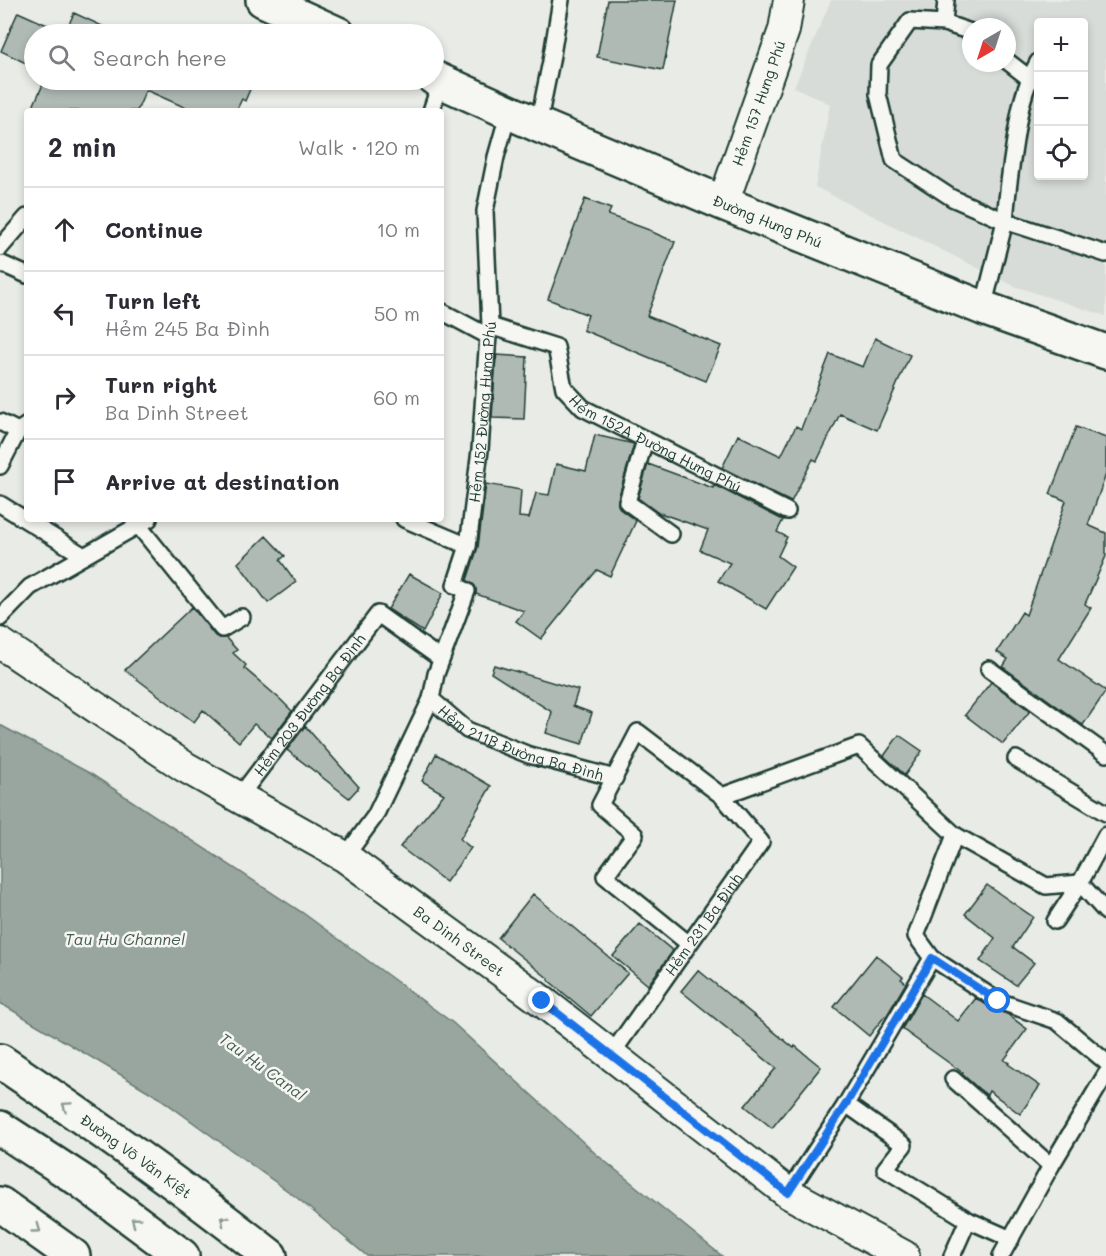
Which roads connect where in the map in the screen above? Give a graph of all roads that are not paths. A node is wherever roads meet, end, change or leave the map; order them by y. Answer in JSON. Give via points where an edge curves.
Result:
{"nodes":[{"id":1,"x":561,"y":0,"type":"edge"},
{"id":2,"x":789,"y":0,"type":"edge"},
{"id":3,"x":946,"y":0,"type":"edge"},
{"id":4,"x":272,"y":2,"type":"edge"},
{"id":5,"x":944,"y":23,"type":"junction"},
{"id":6,"x":317,"y":24,"type":"edge"},
{"id":7,"x":962,"y":29,"type":"edge"},
{"id":8,"x":1016,"y":68,"type":"edge"},
{"id":9,"x":1034,"y":69,"type":"edge"},
{"id":10,"x":1029,"y":78,"type":"junction"},
{"id":11,"x":435,"y":90,"type":"edge"},
{"id":12,"x":523,"y":118,"type":"junction"},
{"id":13,"x":723,"y":202,"type":"junction"},
{"id":14,"x":24,"y":220,"type":"edge"},
{"id":15,"x":1005,"y":221,"type":"junction"},
{"id":16,"x":0,"y":248,"type":"edge"},
{"id":17,"x":1106,"y":254,"type":"edge"},
{"id":18,"x":0,"y":263,"type":"edge"},
{"id":19,"x":24,"y":275,"type":"edge"},
{"id":20,"x":983,"y":308,"type":"junction"},
{"id":21,"x":444,"y":312,"type":"edge"},
{"id":22,"x":489,"y":331,"type":"junction"},
{"id":23,"x":1106,"y":352,"type":"edge"},
{"id":24,"x":0,"y":422,"type":"edge"},
{"id":25,"x":23,"y":428,"type":"edge"},
{"id":26,"x":645,"y":440,"type":"junction"},
{"id":27,"x":0,"y":466,"type":"edge"},
{"id":28,"x":0,"y":504,"type":"edge"},
{"id":29,"x":787,"y":511,"type":"dead end"},
{"id":30,"x":24,"y":519,"type":"edge"},
{"id":31,"x":29,"y":522,"type":"edge"},
{"id":32,"x":143,"y":522,"type":"edge"},
{"id":33,"x":411,"y":522,"type":"edge"},
{"id":34,"x":670,"y":534,"type":"dead end"},
{"id":35,"x":468,"y":546,"type":"junction"},
{"id":36,"x":84,"y":556,"type":"junction"},
{"id":37,"x":242,"y":617,"type":"dead end"},
{"id":38,"x":0,"y":618,"type":"edge"},
{"id":39,"x":0,"y":644,"type":"edge"},
{"id":40,"x":441,"y":659,"type":"junction"},
{"id":41,"x":989,"y":669,"type":"dead end"},
{"id":42,"x":431,"y":699,"type":"junction"},
{"id":43,"x":1106,"y":754,"type":"edge"},
{"id":44,"x":1016,"y":759,"type":"dead end"},
{"id":45,"x":615,"y":778,"type":"junction"},
{"id":46,"x":722,"y":796,"type":"junction"},
{"id":47,"x":239,"y":797,"type":"junction"},
{"id":48,"x":1106,"y":813,"type":"edge"},
{"id":49,"x":955,"y":835,"type":"junction"},
{"id":50,"x":1106,"y":835,"type":"edge"},
{"id":51,"x":345,"y":857,"type":"junction"},
{"id":52,"x":1080,"y":883,"type":"junction"},
{"id":53,"x":1106,"y":912,"type":"edge"},
{"id":54,"x":1055,"y":921,"type":"dead end"},
{"id":55,"x":689,"y":944,"type":"junction"},
{"id":56,"x":932,"y":958,"type":"junction"},
{"id":57,"x":611,"y":1055,"type":"junction"},
{"id":58,"x":0,"y":1061,"type":"edge"},
{"id":59,"x":1106,"y":1062,"type":"edge"},
{"id":60,"x":1106,"y":1074,"type":"edge"},
{"id":61,"x":953,"y":1079,"type":"dead end"},
{"id":62,"x":846,"y":1104,"type":"junction"},
{"id":63,"x":0,"y":1128,"type":"edge"},
{"id":64,"x":1051,"y":1166,"type":"junction"},
{"id":65,"x":788,"y":1193,"type":"junction"},
{"id":66,"x":0,"y":1204,"type":"edge"},
{"id":67,"x":968,"y":1220,"type":"junction"},
{"id":68,"x":1011,"y":1239,"type":"junction"},
{"id":69,"x":73,"y":1256,"type":"edge"},
{"id":70,"x":182,"y":1256,"type":"edge"},
{"id":71,"x":270,"y":1256,"type":"edge"},
{"id":72,"x":904,"y":1256,"type":"edge"},
{"id":73,"x":952,"y":1256,"type":"edge"},
{"id":74,"x":1001,"y":1256,"type":"edge"}],
"edges":[{"from":1,"to":12,"type":"lane","name":"Hẻm 152 Đường Hưng Phú","via":[[551,61]]},
{"from":2,"to":13,"type":"street","name":"Hẻm 157 Hưng Phú","via":[[784,30]]},
{"from":3,"to":5,"type":"lane"},
{"from":4,"to":6,"type":"main road"},
{"from":5,"to":7,"type":"lane"},
{"from":5,"to":15,"type":"lane","via":[[910,21],[879,65],[878,94],[894,160],[952,198]]},
{"from":8,"to":10,"type":"lane"},
{"from":9,"to":10,"type":"lane"},
{"from":10,"to":15,"type":"lane","via":[[1021,104]]},
{"from":11,"to":12,"type":"main road","name":"Đường Hưng Phú"},
{"from":12,"to":13,"type":"main road","name":"Đường Hưng Phú"},
{"from":12,"to":22,"type":"lane","name":"Hẻm 152 Đường Hưng Phú","via":[[496,157],[485,211]]},
{"from":13,"to":20,"type":"main road","name":"Đường Hưng Phú"},
{"from":14,"to":16,"type":"lane"},
{"from":15,"to":17,"type":"lane"},
{"from":15,"to":20,"type":"lane"},
{"from":18,"to":19,"type":"lane"},
{"from":20,"to":23,"type":"main road","name":"Đường Hưng Phú"},
{"from":21,"to":22,"type":"lane"},
{"from":22,"to":26,"type":"lane","name":"Hẻm 152A Đường Hưng Phú","via":[[556,346],[564,388],[576,401]]},
{"from":22,"to":35,"type":"lane","name":"Hẻm 152 Đường Hưng Phú"},
{"from":24,"to":25,"type":"lane"},
{"from":25,"to":27,"type":"lane"},
{"from":26,"to":29,"type":"lane","name":"Hẻm 152A Đường Hưng Phú"},
{"from":26,"to":34,"type":"lane","via":[[627,502]]},
{"from":28,"to":30,"type":"lane"},
{"from":31,"to":36,"type":"lane"},
{"from":32,"to":36,"type":"lane"},
{"from":32,"to":37,"type":"lane","via":[[222,629]]},
{"from":33,"to":35,"type":"lane"},
{"from":35,"to":40,"type":"lane","name":"Hẻm 152 Đường Hưng Phú","via":[[455,585],[467,591]]},
{"from":36,"to":38,"type":"lane","via":[[30,586]]},
{"from":39,"to":47,"type":"street","name":"Ba Dinh Street","via":[[185,767]]},
{"from":40,"to":42,"type":"lane","name":"Hẻm 152 Đường Hưng Phú"},
{"from":40,"to":47,"type":"lane","name":"Hẻm 203 Đường Ba Đình","via":[[378,614]]},
{"from":41,"to":43,"type":"lane"},
{"from":42,"to":45,"type":"lane","name":"Hẻm 211B Đường Ba Đình","via":[[467,730],[529,755]]},
{"from":42,"to":51,"type":"lane","name":"Hẻm 152 Đường Hưng Phú","via":[[375,816]]},
{"from":44,"to":48,"type":"lane"},
{"from":45,"to":46,"type":"lane","via":[[638,732]]},
{"from":45,"to":55,"type":"lane","via":[[600,805],[635,835],[605,876]]},
{"from":46,"to":49,"type":"lane","via":[[859,746]]},
{"from":46,"to":55,"type":"lane","name":"Hẻm 231 Ba Đình","via":[[761,842]]},
{"from":47,"to":51,"type":"street","name":"Ba Dinh Street"},
{"from":49,"to":52,"type":"lane","via":[[1046,886]]},
{"from":49,"to":56,"type":"lane","via":[[916,936]]},
{"from":50,"to":52,"type":"lane"},
{"from":51,"to":57,"type":"street","name":"Ba Dinh Street"},
{"from":52,"to":53,"type":"lane"},
{"from":52,"to":54,"type":"lane"},
{"from":55,"to":57,"type":"lane","name":"Hẻm 231 Ba Đình"},
{"from":56,"to":59,"type":"lane","via":[[998,1001],[1057,1021]]},
{"from":56,"to":62,"type":"lane"},
{"from":57,"to":65,"type":"street","name":"Ba Dinh Street"},
{"from":71,"to":58,"type":"main road","name":"Đường Võ Văn Kiệt","one_way":true,"via":[[108,1135]]},
{"from":60,"to":64,"type":"lane"},
{"from":61,"to":64,"type":"lane"},
{"from":62,"to":65,"type":"lane"},
{"from":62,"to":67,"type":"lane","via":[[904,1145],[885,1169]]},
{"from":70,"to":63,"type":"main road","one_way":true,"via":[[80,1180]]},
{"from":64,"to":68,"type":"lane"},
{"from":65,"to":72,"type":"street","name":"Ba Dinh Street"},
{"from":66,"to":69,"type":"main road","one_way":true},
{"from":67,"to":68,"type":"lane"},
{"from":67,"to":73,"type":"lane"},
{"from":68,"to":74,"type":"lane"}]}
